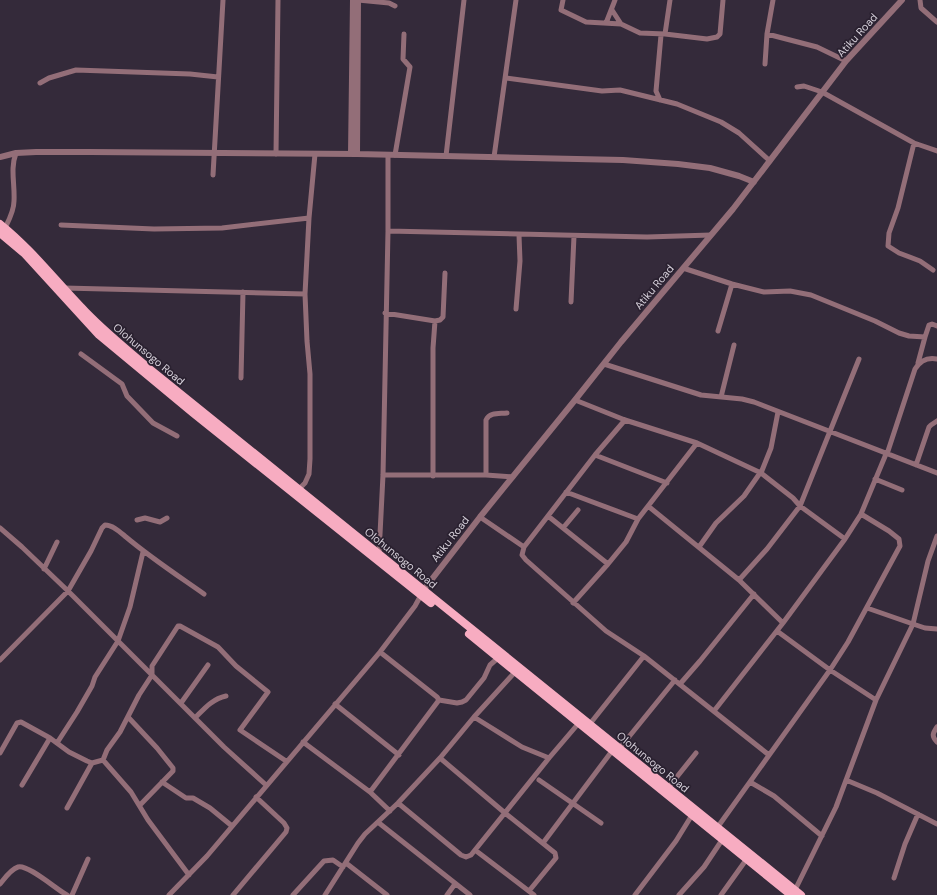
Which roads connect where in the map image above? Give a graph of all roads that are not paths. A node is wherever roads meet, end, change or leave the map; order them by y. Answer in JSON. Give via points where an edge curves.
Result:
{"nodes":[{"id":1,"x":223,"y":0,"type":"edge"},
{"id":2,"x":278,"y":0,"type":"edge"},
{"id":3,"x":353,"y":0,"type":"edge"},
{"id":4,"x":358,"y":0,"type":"edge"},
{"id":5,"x":464,"y":0,"type":"edge"},
{"id":6,"x":516,"y":0,"type":"edge"},
{"id":7,"x":563,"y":0,"type":"edge"},
{"id":8,"x":615,"y":0,"type":"edge"},
{"id":9,"x":670,"y":0,"type":"edge"},
{"id":10,"x":724,"y":0,"type":"edge"},
{"id":11,"x":773,"y":0,"type":"edge"},
{"id":12,"x":902,"y":0,"type":"edge"},
{"id":13,"x":920,"y":0,"type":"edge"},
{"id":14,"x":395,"y":6,"type":"dead end"},
{"id":15,"x":612,"y":10,"type":"junction"},
{"id":16,"x":937,"y":22,"type":"edge"},
{"id":17,"x":606,"y":23,"type":"junction"},
{"id":18,"x":621,"y":24,"type":"junction"},
{"id":19,"x":404,"y":34,"type":"dead end"},
{"id":20,"x":663,"y":34,"type":"junction"},
{"id":21,"x":767,"y":34,"type":"junction"},
{"id":22,"x":846,"y":61,"type":"junction"},
{"id":23,"x":764,"y":64,"type":"dead end"},
{"id":24,"x":218,"y":77,"type":"junction"},
{"id":25,"x":506,"y":78,"type":"junction"},
{"id":26,"x":40,"y":83,"type":"dead end"},
{"id":27,"x":797,"y":87,"type":"dead end"},
{"id":28,"x":656,"y":91,"type":"junction"},
{"id":29,"x":822,"y":92,"type":"junction"},
{"id":30,"x":647,"y":98,"type":"junction"},
{"id":31,"x":660,"y":100,"type":"junction"},
{"id":32,"x":914,"y":143,"type":"junction"},
{"id":33,"x":937,"y":151,"type":"edge"},
{"id":34,"x":16,"y":153,"type":"junction"},
{"id":35,"x":215,"y":153,"type":"junction"},
{"id":36,"x":276,"y":154,"type":"junction"},
{"id":37,"x":315,"y":154,"type":"junction"},
{"id":38,"x":354,"y":154,"type":"junction"},
{"id":39,"x":388,"y":155,"type":"junction"},
{"id":40,"x":395,"y":155,"type":"junction"},
{"id":41,"x":446,"y":156,"type":"junction"},
{"id":42,"x":0,"y":157,"type":"edge"},
{"id":43,"x":494,"y":157,"type":"junction"},
{"id":44,"x":770,"y":161,"type":"junction"},
{"id":45,"x":213,"y":175,"type":"dead end"},
{"id":46,"x":754,"y":182,"type":"junction"},
{"id":47,"x":309,"y":218,"type":"junction"},
{"id":48,"x":61,"y":225,"type":"dead end"},
{"id":49,"x":2,"y":228,"type":"edge"},
{"id":50,"x":388,"y":231,"type":"junction"},
{"id":51,"x":519,"y":235,"type":"junction"},
{"id":52,"x":711,"y":235,"type":"junction"},
{"id":53,"x":574,"y":236,"type":"junction"},
{"id":54,"x":683,"y":268,"type":"junction"},
{"id":55,"x":933,"y":270,"type":"dead end"},
{"id":56,"x":445,"y":273,"type":"dead end"},
{"id":57,"x":732,"y":284,"type":"junction"},
{"id":58,"x":64,"y":288,"type":"junction"},
{"id":59,"x":244,"y":292,"type":"junction"},
{"id":60,"x":305,"y":294,"type":"junction"},
{"id":61,"x":571,"y":302,"type":"dead end"},
{"id":62,"x":516,"y":309,"type":"dead end"},
{"id":63,"x":385,"y":314,"type":"junction"},
{"id":64,"x":435,"y":321,"type":"junction"},
{"id":65,"x":937,"y":326,"type":"edge"},
{"id":66,"x":718,"y":331,"type":"dead end"},
{"id":67,"x":925,"y":337,"type":"junction"},
{"id":68,"x":734,"y":345,"type":"dead end"},
{"id":69,"x":82,"y":354,"type":"dead end"},
{"id":70,"x":859,"y":359,"type":"dead end"},
{"id":71,"x":937,"y":359,"type":"edge"},
{"id":72,"x":918,"y":363,"type":"junction"},
{"id":73,"x":604,"y":364,"type":"junction"},
{"id":74,"x":144,"y":369,"type":"junction"},
{"id":75,"x":241,"y":378,"type":"dead end"},
{"id":76,"x":720,"y":397,"type":"junction"},
{"id":77,"x":575,"y":400,"type":"junction"},
{"id":78,"x":778,"y":412,"type":"junction"},
{"id":79,"x":507,"y":413,"type":"dead end"},
{"id":80,"x":625,"y":420,"type":"junction"},
{"id":81,"x":937,"y":421,"type":"edge"},
{"id":82,"x":830,"y":431,"type":"junction"},
{"id":83,"x":176,"y":436,"type":"dead end"},
{"id":84,"x":697,"y":443,"type":"junction"},
{"id":85,"x":886,"y":454,"type":"junction"},
{"id":86,"x":595,"y":455,"type":"junction"},
{"id":87,"x":916,"y":465,"type":"junction"},
{"id":88,"x":761,"y":473,"type":"junction"},
{"id":89,"x":937,"y":473,"type":"edge"},
{"id":90,"x":382,"y":475,"type":"junction"},
{"id":91,"x":486,"y":475,"type":"junction"},
{"id":92,"x":433,"y":476,"type":"junction"},
{"id":93,"x":513,"y":477,"type":"junction"},
{"id":94,"x":875,"y":479,"type":"junction"},
{"id":95,"x":667,"y":483,"type":"junction"},
{"id":96,"x":299,"y":489,"type":"junction"},
{"id":97,"x":902,"y":490,"type":"dead end"},
{"id":98,"x":566,"y":492,"type":"junction"},
{"id":99,"x":648,"y":506,"type":"junction"},
{"id":100,"x":800,"y":506,"type":"junction"},
{"id":101,"x":578,"y":510,"type":"dead end"},
{"id":102,"x":861,"y":514,"type":"junction"},
{"id":103,"x":548,"y":516,"type":"junction"},
{"id":104,"x":167,"y":518,"type":"dead end"},
{"id":105,"x":480,"y":518,"type":"junction"},
{"id":106,"x":638,"y":519,"type":"junction"},
{"id":107,"x":137,"y":520,"type":"dead end"},
{"id":108,"x":0,"y":528,"type":"edge"},
{"id":109,"x":563,"y":528,"type":"junction"},
{"id":110,"x":937,"y":536,"type":"edge"},
{"id":111,"x":845,"y":539,"type":"junction"},
{"id":112,"x":57,"y":542,"type":"dead end"},
{"id":113,"x":524,"y":547,"type":"junction"},
{"id":114,"x":699,"y":547,"type":"junction"},
{"id":115,"x":144,"y":552,"type":"junction"},
{"id":116,"x":379,"y":554,"type":"junction"},
{"id":117,"x":608,"y":564,"type":"junction"},
{"id":118,"x":44,"y":569,"type":"junction"},
{"id":119,"x":740,"y":580,"type":"junction"},
{"id":120,"x":68,"y":591,"type":"junction"},
{"id":121,"x":422,"y":592,"type":"junction"},
{"id":122,"x":204,"y":594,"type":"dead end"},
{"id":123,"x":754,"y":594,"type":"junction"},
{"id":124,"x":573,"y":603,"type":"junction"},
{"id":125,"x":866,"y":608,"type":"junction"},
{"id":126,"x":783,"y":623,"type":"junction"},
{"id":127,"x":913,"y":624,"type":"junction"},
{"id":128,"x":937,"y":629,"type":"edge"},
{"id":129,"x":777,"y":631,"type":"junction"},
{"id":130,"x":118,"y":641,"type":"junction"},
{"id":131,"x":380,"y":652,"type":"junction"},
{"id":132,"x":644,"y":656,"type":"junction"},
{"id":133,"x":498,"y":658,"type":"junction"},
{"id":134,"x":0,"y":660,"type":"edge"},
{"id":135,"x":208,"y":665,"type":"dead end"},
{"id":136,"x":830,"y":670,"type":"junction"},
{"id":137,"x":515,"y":672,"type":"junction"},
{"id":138,"x":152,"y":675,"type":"junction"},
{"id":139,"x":677,"y":682,"type":"junction"},
{"id":140,"x":226,"y":696,"type":"dead end"},
{"id":141,"x":439,"y":700,"type":"junction"},
{"id":142,"x":876,"y":700,"type":"junction"},
{"id":143,"x":181,"y":703,"type":"junction"},
{"id":144,"x":335,"y":704,"type":"junction"},
{"id":145,"x":714,"y":711,"type":"junction"},
{"id":146,"x":128,"y":717,"type":"junction"},
{"id":147,"x":474,"y":717,"type":"junction"},
{"id":148,"x":195,"y":718,"type":"junction"},
{"id":149,"x":578,"y":724,"type":"junction"},
{"id":150,"x":589,"y":725,"type":"junction"},
{"id":151,"x":937,"y":727,"type":"edge"},
{"id":152,"x":50,"y":738,"type":"junction"},
{"id":153,"x":303,"y":742,"type":"junction"},
{"id":154,"x":937,"y":742,"type":"edge"},
{"id":155,"x":57,"y":743,"type":"junction"},
{"id":156,"x":615,"y":750,"type":"junction"},
{"id":157,"x":696,"y":752,"type":"dead end"},
{"id":158,"x":0,"y":753,"type":"edge"},
{"id":159,"x":398,"y":755,"type":"junction"},
{"id":160,"x":769,"y":755,"type":"junction"},
{"id":161,"x":440,"y":758,"type":"junction"},
{"id":162,"x":549,"y":758,"type":"junction"},
{"id":163,"x":103,"y":760,"type":"junction"},
{"id":164,"x":286,"y":761,"type":"junction"},
{"id":165,"x":92,"y":763,"type":"junction"},
{"id":166,"x":538,"y":780,"type":"dead end"},
{"id":167,"x":846,"y":780,"type":"junction"},
{"id":168,"x":162,"y":782,"type":"junction"},
{"id":169,"x":750,"y":782,"type":"junction"},
{"id":170,"x":22,"y":785,"type":"dead end"},
{"id":171,"x":266,"y":785,"type":"junction"},
{"id":172,"x":668,"y":788,"type":"junction"},
{"id":173,"x":370,"y":792,"type":"junction"},
{"id":174,"x":256,"y":797,"type":"junction"},
{"id":175,"x":398,"y":803,"type":"junction"},
{"id":176,"x":572,"y":803,"type":"junction"},
{"id":177,"x":140,"y":805,"type":"junction"},
{"id":178,"x":67,"y":808,"type":"dead end"},
{"id":179,"x":390,"y":811,"type":"junction"},
{"id":180,"x":505,"y":813,"type":"junction"},
{"id":181,"x":918,"y":814,"type":"junction"},
{"id":182,"x":692,"y":815,"type":"junction"},
{"id":183,"x":379,"y":823,"type":"junction"},
{"id":184,"x":601,"y":824,"type":"dead end"},
{"id":185,"x":937,"y":824,"type":"edge"},
{"id":186,"x":232,"y":826,"type":"junction"},
{"id":187,"x":716,"y":828,"type":"junction"},
{"id":188,"x":822,"y":836,"type":"junction"},
{"id":189,"x":722,"y":840,"type":"junction"},
{"id":190,"x":542,"y":843,"type":"junction"},
{"id":191,"x":475,"y":850,"type":"junction"},
{"id":192,"x":88,"y":859,"type":"dead end"},
{"id":193,"x":746,"y":860,"type":"junction"},
{"id":194,"x":345,"y":865,"type":"junction"},
{"id":195,"x":189,"y":875,"type":"junction"},
{"id":196,"x":894,"y":878,"type":"dead end"},
{"id":197,"x":0,"y":884,"type":"edge"},
{"id":198,"x":456,"y":884,"type":"junction"},
{"id":199,"x":529,"y":891,"type":"junction"},
{"id":200,"x":795,"y":893,"type":"edge"},
{"id":201,"x":67,"y":895,"type":"edge"},
{"id":202,"x":72,"y":895,"type":"edge"},
{"id":203,"x":169,"y":895,"type":"edge"},
{"id":204,"x":233,"y":895,"type":"edge"},
{"id":205,"x":293,"y":895,"type":"edge"},
{"id":206,"x":325,"y":895,"type":"edge"},
{"id":207,"x":387,"y":895,"type":"edge"},
{"id":208,"x":447,"y":895,"type":"edge"},
{"id":209,"x":470,"y":895,"type":"edge"},
{"id":210,"x":534,"y":895,"type":"edge"},
{"id":211,"x":635,"y":895,"type":"edge"},
{"id":212,"x":679,"y":895,"type":"edge"},
{"id":213,"x":721,"y":895,"type":"edge"}],
"edges":[{"from":1,"to":24,"type":"street"},
{"from":2,"to":36,"type":"street"},
{"from":3,"to":38,"type":"street"},
{"from":4,"to":14,"type":"street"},
{"from":4,"to":38,"type":"street"},
{"from":5,"to":41,"type":"street"},
{"from":6,"to":25,"type":"street"},
{"from":7,"to":17,"type":"street","via":[[561,10],[568,14],[586,22]]},
{"from":8,"to":15,"type":"street"},
{"from":9,"to":20,"type":"street"},
{"from":10,"to":20,"type":"street","via":[[720,34],[717,37],[707,39]]},
{"from":11,"to":21,"type":"street"},
{"from":12,"to":22,"type":"street","name":"Atiku Road"},
{"from":13,"to":16,"type":"street","via":[[921,8]]},
{"from":15,"to":17,"type":"street"},
{"from":15,"to":18,"type":"street"},
{"from":17,"to":18,"type":"street"},
{"from":18,"to":20,"type":"street","via":[[640,33]]},
{"from":19,"to":40,"type":"street","via":[[403,59],[410,67]]},
{"from":20,"to":28,"type":"street"},
{"from":21,"to":22,"type":"street","via":[[817,47]]},
{"from":21,"to":23,"type":"street"},
{"from":22,"to":29,"type":"street","name":"Atiku Road"},
{"from":24,"to":26,"type":"street","via":[[183,73],[76,70]]},
{"from":24,"to":35,"type":"street"},
{"from":25,"to":30,"type":"street","via":[[602,91],[620,90]]},
{"from":25,"to":43,"type":"street"},
{"from":27,"to":29,"type":"street","via":[[804,86]]},
{"from":28,"to":30,"type":"street"},
{"from":28,"to":31,"type":"street"},
{"from":29,"to":32,"type":"street"},
{"from":29,"to":44,"type":"street","name":"Atiku Road"},
{"from":30,"to":31,"type":"street"},
{"from":31,"to":44,"type":"street","via":[[677,104],[721,122],[739,133]]},
{"from":32,"to":33,"type":"street"},
{"from":32,"to":55,"type":"street","via":[[898,208],[889,232],[888,246]]},
{"from":34,"to":35,"type":"street"},
{"from":34,"to":42,"type":"street"},
{"from":34,"to":49,"type":"street","via":[[13,162],[12,212]]},
{"from":35,"to":36,"type":"street"},
{"from":35,"to":45,"type":"street"},
{"from":36,"to":37,"type":"street"},
{"from":37,"to":38,"type":"street"},
{"from":37,"to":47,"type":"street"},
{"from":38,"to":39,"type":"street"},
{"from":39,"to":40,"type":"street"},
{"from":39,"to":50,"type":"street"},
{"from":40,"to":41,"type":"street"},
{"from":41,"to":43,"type":"street"},
{"from":43,"to":46,"type":"street","via":[[678,164],[710,168]]},
{"from":44,"to":46,"type":"street","name":"Atiku Road"},
{"from":46,"to":52,"type":"street","name":"Atiku Road"},
{"from":47,"to":48,"type":"street","via":[[222,228],[154,229]]},
{"from":47,"to":60,"type":"street"},
{"from":49,"to":58,"type":"main road","name":"Olohunsogo Road","via":[[28,249]]},
{"from":49,"to":74,"type":"main road","name":"Olohunsogo Road","via":[[99,335]]},
{"from":50,"to":51,"type":"street"},
{"from":50,"to":63,"type":"street"},
{"from":51,"to":53,"type":"street"},
{"from":51,"to":62,"type":"street","via":[[520,261]]},
{"from":52,"to":53,"type":"street"},
{"from":52,"to":54,"type":"street","name":"Atiku Road"},
{"from":53,"to":61,"type":"street"},
{"from":54,"to":57,"type":"street"},
{"from":54,"to":73,"type":"street","name":"Atiku Road"},
{"from":56,"to":64,"type":"street","via":[[443,317]]},
{"from":57,"to":66,"type":"street"},
{"from":57,"to":67,"type":"street","via":[[764,292],[790,291],[812,295],[900,333]]},
{"from":58,"to":59,"type":"street"},
{"from":58,"to":74,"type":"main road","name":"Olohunsogo Road"},
{"from":59,"to":60,"type":"street"},
{"from":59,"to":75,"type":"street"},
{"from":60,"to":96,"type":"street","via":[[310,374],[310,474]]},
{"from":63,"to":64,"type":"street"},
{"from":63,"to":90,"type":"street"},
{"from":64,"to":92,"type":"street"},
{"from":65,"to":67,"type":"street","via":[[929,326]]},
{"from":67,"to":72,"type":"street"},
{"from":68,"to":76,"type":"street"},
{"from":69,"to":83,"type":"street","via":[[122,384],[127,396],[154,423]]},
{"from":70,"to":82,"type":"street"},
{"from":71,"to":72,"type":"street"},
{"from":72,"to":85,"type":"street"},
{"from":73,"to":76,"type":"street","via":[[701,395]]},
{"from":73,"to":77,"type":"street","name":"Atiku Road"},
{"from":74,"to":96,"type":"main road","name":"Olohunsogo Road"},
{"from":74,"to":121,"type":"main road","name":"Olohunsogo Road","via":[[193,413]]},
{"from":76,"to":78,"type":"street","via":[[754,402]]},
{"from":77,"to":80,"type":"street"},
{"from":77,"to":93,"type":"street","name":"Atiku Road"},
{"from":78,"to":82,"type":"street"},
{"from":78,"to":88,"type":"street","via":[[771,448]]},
{"from":79,"to":91,"type":"street","via":[[492,414],[486,420]]},
{"from":80,"to":84,"type":"street"},
{"from":80,"to":86,"type":"street"},
{"from":81,"to":87,"type":"street","via":[[929,428]]},
{"from":82,"to":85,"type":"street"},
{"from":82,"to":100,"type":"street"},
{"from":84,"to":88,"type":"street"},
{"from":84,"to":95,"type":"street"},
{"from":85,"to":87,"type":"street"},
{"from":85,"to":94,"type":"street"},
{"from":86,"to":95,"type":"street"},
{"from":86,"to":98,"type":"street"},
{"from":87,"to":89,"type":"street"},
{"from":88,"to":100,"type":"street"},
{"from":88,"to":114,"type":"street","via":[[744,496],[716,523]]},
{"from":90,"to":92,"type":"street"},
{"from":90,"to":116,"type":"street"},
{"from":91,"to":92,"type":"street"},
{"from":91,"to":93,"type":"street"},
{"from":93,"to":105,"type":"street","name":"Atiku Road"},
{"from":94,"to":97,"type":"street"},
{"from":94,"to":102,"type":"street"},
{"from":95,"to":99,"type":"street"},
{"from":96,"to":116,"type":"main road","name":"Olohunsogo Road"},
{"from":98,"to":103,"type":"street"},
{"from":98,"to":106,"type":"street"},
{"from":99,"to":106,"type":"street"},
{"from":99,"to":114,"type":"street"},
{"from":100,"to":111,"type":"street"},
{"from":100,"to":119,"type":"street"},
{"from":101,"to":109,"type":"street"},
{"from":102,"to":111,"type":"street"},
{"from":102,"to":125,"type":"street","via":[[901,542]]},
{"from":103,"to":109,"type":"street"},
{"from":103,"to":113,"type":"street"},
{"from":104,"to":107,"type":"street","via":[[160,522],[145,518]]},
{"from":105,"to":113,"type":"street"},
{"from":105,"to":121,"type":"street","name":"Atiku Road"},
{"from":106,"to":117,"type":"street","via":[[626,542]]},
{"from":108,"to":118,"type":"street"},
{"from":109,"to":117,"type":"street"},
{"from":110,"to":127,"type":"street","via":[[928,561]]},
{"from":111,"to":126,"type":"street"},
{"from":112,"to":118,"type":"street"},
{"from":113,"to":124,"type":"street","via":[[522,555],[526,560]]},
{"from":114,"to":119,"type":"street"},
{"from":115,"to":120,"type":"street","via":[[118,531],[105,525]]},
{"from":115,"to":122,"type":"street"},
{"from":115,"to":130,"type":"street"},
{"from":116,"to":121,"type":"main road","name":"Olohunsogo Road"},
{"from":117,"to":124,"type":"street"},
{"from":118,"to":120,"type":"street"},
{"from":119,"to":123,"type":"street"},
{"from":120,"to":130,"type":"street"},
{"from":120,"to":134,"type":"street"},
{"from":121,"to":131,"type":"street","via":[[415,606]]},
{"from":121,"to":133,"type":"main road","name":"Olohunsogo Road"},
{"from":121,"to":150,"type":"main road","name":"Olohunsogo Road"},
{"from":123,"to":126,"type":"street"},
{"from":123,"to":139,"type":"street","via":[[700,661]]},
{"from":124,"to":132,"type":"street","via":[[606,632]]},
{"from":125,"to":127,"type":"street"},
{"from":125,"to":136,"type":"street"},
{"from":126,"to":129,"type":"street"},
{"from":127,"to":128,"type":"street"},
{"from":127,"to":142,"type":"street"},
{"from":129,"to":136,"type":"street"},
{"from":129,"to":145,"type":"street"},
{"from":130,"to":138,"type":"street"},
{"from":130,"to":155,"type":"street"},
{"from":131,"to":141,"type":"street"},
{"from":131,"to":144,"type":"street"},
{"from":132,"to":139,"type":"street"},
{"from":132,"to":150,"type":"street"},
{"from":133,"to":137,"type":"main road","name":"Olohunsogo Road"},
{"from":133,"to":141,"type":"street","via":[[490,665],[484,678],[466,700],[457,703]]},
{"from":135,"to":143,"type":"street"},
{"from":136,"to":142,"type":"street"},
{"from":136,"to":160,"type":"street"},
{"from":137,"to":147,"type":"street"},
{"from":137,"to":149,"type":"main road","name":"Olohunsogo Road"},
{"from":138,"to":143,"type":"street"},
{"from":138,"to":146,"type":"street"},
{"from":138,"to":164,"type":"street","via":[[152,666],[178,626],[218,647],[236,666],[268,692],[240,730]]},
{"from":139,"to":145,"type":"street"},
{"from":139,"to":156,"type":"street"},
{"from":140,"to":148,"type":"street","via":[[210,703]]},
{"from":141,"to":159,"type":"street"},
{"from":142,"to":167,"type":"street"},
{"from":143,"to":148,"type":"street"},
{"from":144,"to":153,"type":"street"},
{"from":144,"to":159,"type":"street"},
{"from":145,"to":160,"type":"street"},
{"from":146,"to":163,"type":"street"},
{"from":146,"to":168,"type":"street","via":[[172,767],[173,771]]},
{"from":147,"to":161,"type":"street"},
{"from":147,"to":162,"type":"street","via":[[518,745]]},
{"from":148,"to":171,"type":"street"},
{"from":149,"to":156,"type":"main road","name":"Olohunsogo Road"},
{"from":149,"to":162,"type":"street"},
{"from":150,"to":156,"type":"main road","name":"Olohunsogo Road"},
{"from":151,"to":154,"type":"street","via":[[932,736]]},
{"from":152,"to":155,"type":"street"},
{"from":152,"to":158,"type":"street","via":[[29,725],[17,722]]},
{"from":152,"to":170,"type":"street"},
{"from":153,"to":164,"type":"street"},
{"from":153,"to":173,"type":"street"},
{"from":155,"to":165,"type":"street"},
{"from":156,"to":172,"type":"main road","name":"Olohunsogo Road"},
{"from":156,"to":176,"type":"street"},
{"from":156,"to":182,"type":"main road","name":"Olohunsogo Road"},
{"from":157,"to":172,"type":"street"},
{"from":159,"to":173,"type":"street"},
{"from":160,"to":169,"type":"street"},
{"from":161,"to":175,"type":"street"},
{"from":161,"to":180,"type":"street"},
{"from":162,"to":180,"type":"street"},
{"from":163,"to":165,"type":"street"},
{"from":163,"to":177,"type":"street"},
{"from":164,"to":171,"type":"street"},
{"from":165,"to":178,"type":"street"},
{"from":166,"to":176,"type":"street"},
{"from":167,"to":181,"type":"street"},
{"from":167,"to":188,"type":"street"},
{"from":168,"to":177,"type":"street"},
{"from":168,"to":186,"type":"street","via":[[186,798],[193,798],[210,808]]},
{"from":169,"to":187,"type":"street"},
{"from":169,"to":188,"type":"street","via":[[774,796]]},
{"from":171,"to":174,"type":"street"},
{"from":172,"to":187,"type":"main road","name":"Olohunsogo Road"},
{"from":173,"to":179,"type":"street"},
{"from":174,"to":186,"type":"street"},
{"from":174,"to":204,"type":"street","via":[[287,828]]},
{"from":175,"to":179,"type":"street"},
{"from":175,"to":191,"type":"street","via":[[461,855],[466,857]]},
{"from":176,"to":184,"type":"street"},
{"from":176,"to":190,"type":"street"},
{"from":177,"to":195,"type":"street","via":[[148,820]]},
{"from":179,"to":183,"type":"street"},
{"from":180,"to":190,"type":"street"},
{"from":180,"to":191,"type":"street"},
{"from":181,"to":185,"type":"street"},
{"from":181,"to":196,"type":"street"},
{"from":182,"to":189,"type":"main road","name":"Olohunsogo Road"},
{"from":182,"to":211,"type":"street","via":[[676,841]]},
{"from":183,"to":194,"type":"street","via":[[365,834]]},
{"from":183,"to":198,"type":"street"},
{"from":186,"to":195,"type":"street"},
{"from":187,"to":200,"type":"main road","name":"Olohunsogo Road"},
{"from":188,"to":200,"type":"street"},
{"from":189,"to":193,"type":"main road","name":"Olohunsogo Road"},
{"from":189,"to":212,"type":"street","via":[[704,867]]},
{"from":190,"to":199,"type":"street","via":[[555,853],[556,858]]},
{"from":191,"to":199,"type":"street"},
{"from":192,"to":202,"type":"street"},
{"from":193,"to":200,"type":"main road","name":"Olohunsogo Road"},
{"from":193,"to":213,"type":"street"},
{"from":194,"to":205,"type":"street","via":[[333,860],[324,860]]},
{"from":194,"to":206,"type":"street"},
{"from":194,"to":207,"type":"street"},
{"from":195,"to":203,"type":"street"},
{"from":197,"to":201,"type":"street","via":[[14,869],[22,867]]},
{"from":198,"to":208,"type":"street"},
{"from":198,"to":209,"type":"street"},
{"from":199,"to":210,"type":"street"}]}
